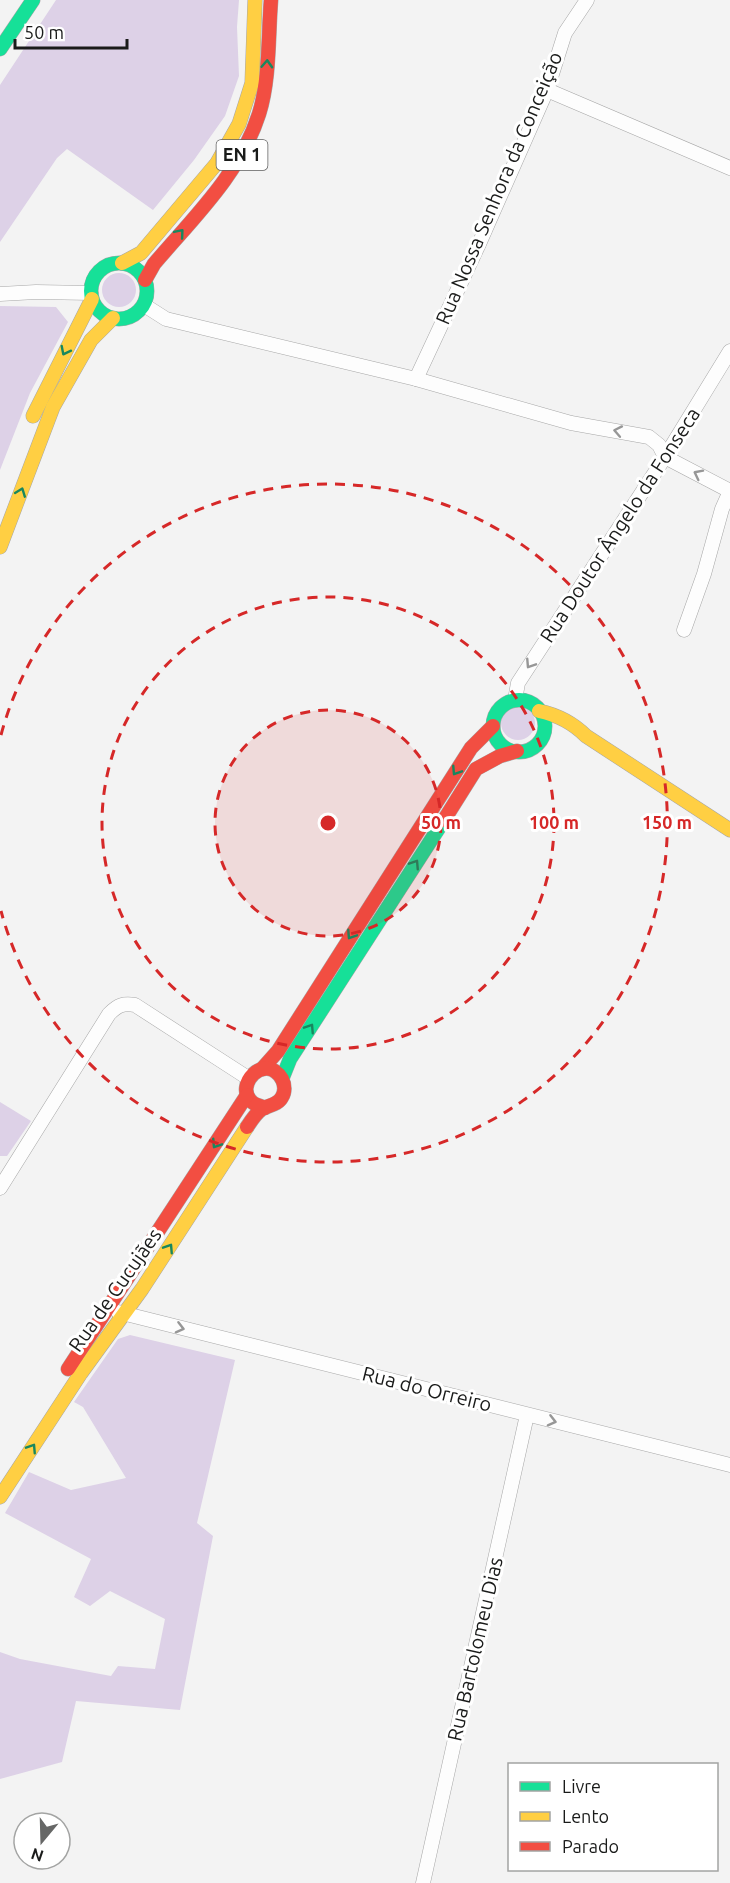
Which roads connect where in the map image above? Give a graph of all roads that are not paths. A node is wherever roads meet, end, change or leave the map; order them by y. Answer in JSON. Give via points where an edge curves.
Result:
{"nodes":[{"id":1,"x":33,"y":0,"type":"edge"},
{"id":2,"x":255,"y":0,"type":"edge"},
{"id":3,"x":271,"y":0,"type":"edge"},
{"id":4,"x":586,"y":0,"type":"edge"},
{"id":5,"x":0,"y":49,"type":"edge"},
{"id":6,"x":547,"y":90,"type":"junction"},
{"id":7,"x":730,"y":168,"type":"edge"},
{"id":8,"x":122,"y":263,"type":"junction"},
{"id":9,"x":145,"y":280,"type":"junction"},
{"id":10,"x":0,"y":294,"type":"edge"},
{"id":11,"x":91,"y":296,"type":"junction"},
{"id":12,"x":144,"y":305,"type":"junction"},
{"id":13,"x":113,"y":318,"type":"junction"},
{"id":14,"x":730,"y":351,"type":"edge"},
{"id":15,"x":416,"y":379,"type":"junction"},
{"id":16,"x":27,"y":432,"type":"dead end"},
{"id":17,"x":665,"y":457,"type":"junction"},
{"id":18,"x":730,"y":491,"type":"edge"},
{"id":19,"x":0,"y":546,"type":"edge"},
{"id":20,"x":684,"y":630,"type":"dead end"},
{"id":21,"x":515,"y":700,"type":"junction"},
{"id":22,"x":539,"y":711,"type":"junction"},
{"id":23,"x":493,"y":726,"type":"junction"},
{"id":24,"x":586,"y":736,"type":"junction"},
{"id":25,"x":539,"y":742,"type":"junction"},
{"id":26,"x":517,"y":751,"type":"junction"},
{"id":27,"x":730,"y":830,"type":"edge"},
{"id":28,"x":262,"y":1069,"type":"junction"},
{"id":29,"x":248,"y":1078,"type":"junction"},
{"id":30,"x":282,"y":1079,"type":"junction"},
{"id":31,"x":247,"y":1095,"type":"junction"},
{"id":32,"x":265,"y":1108,"type":"junction"},
{"id":33,"x":2,"y":1182,"type":"edge"},
{"id":34,"x":107,"y":1310,"type":"junction"},
{"id":35,"x":123,"y":1313,"type":"junction"},
{"id":36,"x":527,"y":1415,"type":"junction"},
{"id":37,"x":730,"y":1465,"type":"edge"},
{"id":38,"x":0,"y":1473,"type":"edge"},
{"id":39,"x":0,"y":1497,"type":"edge"},
{"id":40,"x":423,"y":1883,"type":"edge"}],
"edges":[{"from":1,"to":5,"type":"main road"},
{"from":2,"to":8,"type":"main road","number":"EN 1","via":[[252,83],[239,124],[217,163],[148,245]]},
{"from":9,"to":3,"type":"main road","number":"EN 1","one_way":true,"via":[[154,264],[233,171],[247,145],[264,92]]},
{"from":4,"to":6,"type":"street","name":"Rua Nossa Senhora da Conceição","via":[[566,33]]},
{"from":6,"to":7,"type":"street"},
{"from":6,"to":15,"type":"street","name":"Rua Nossa Senhora da Conceição"},
{"from":8,"to":9,"type":"main road","via":[[137,269]]},
{"from":8,"to":11,"type":"main road","number":"EN 1","via":[[99,271]]},
{"from":9,"to":12,"type":"main road"},
{"from":10,"to":11,"type":"street"},
{"from":11,"to":13,"type":"main road","via":[[98,309]]},
{"from":11,"to":16,"type":"main road","number":"EN 1","one_way":true},
{"from":12,"to":13,"type":"main road","via":[[130,317]]},
{"from":12,"to":15,"type":"street","via":[[166,319]]},
{"from":19,"to":13,"type":"main road","one_way":true,"via":[[53,407],[91,340]]},
{"from":14,"to":17,"type":"street","name":"Rua Doutor Ângelo da Fonseca"},
{"from":17,"to":15,"type":"street","one_way":true,"via":[[649,437],[571,423]]},
{"from":18,"to":17,"type":"street","one_way":true},
{"from":17,"to":21,"type":"street","name":"Rua Doutor Ângelo da Fonseca","one_way":true,"via":[[518,684]]},
{"from":18,"to":20,"type":"street"},
{"from":21,"to":22,"type":"main road","via":[[528,702]]},
{"from":21,"to":23,"type":"main road","via":[[500,708]]},
{"from":22,"to":24,"type":"main road","via":[[559,715]]},
{"from":22,"to":25,"type":"main road","via":[[545,726]]},
{"from":23,"to":26,"type":"main road","via":[[499,741]]},
{"from":23,"to":28,"type":"main road","one_way":true,"via":[[471,748],[278,1051]]},
{"from":24,"to":25,"type":"main road","via":[[558,735]]},
{"from":24,"to":27,"type":"main road"},
{"from":25,"to":26,"type":"main road","via":[[529,750]]},
{"from":30,"to":26,"type":"main road","name":"Rua de Cucujães","one_way":true,"via":[[290,1059],[476,769]]},
{"from":28,"to":29,"type":"main road"},
{"from":28,"to":30,"type":"main road","via":[[274,1071]]},
{"from":29,"to":31,"type":"main road","name":"Rua de Cucujães"},
{"from":29,"to":33,"type":"street","via":[[135,1005],[117,1006]]},
{"from":30,"to":32,"type":"main road","name":"Rua de Cucujães","via":[[283,1096]]},
{"from":31,"to":32,"type":"main road","via":[[254,1104]]},
{"from":31,"to":34,"type":"main road","name":"Rua de Cucujães","one_way":true},
{"from":35,"to":32,"type":"main road","name":"Rua de Cucujães","one_way":true,"via":[[248,1125]]},
{"from":34,"to":35,"type":"street","name":"Rua do Orreiro"},
{"from":34,"to":38,"type":"main road","name":"Rua de Cucujães"},
{"from":35,"to":36,"type":"street","name":"Rua do Orreiro","one_way":true},
{"from":39,"to":35,"type":"main road","name":"Rua de Cucujães","one_way":true},
{"from":36,"to":37,"type":"street","name":"Rua do Orreiro","one_way":true},
{"from":36,"to":40,"type":"street","name":"Rua Bartolomeu Dias"}]}
